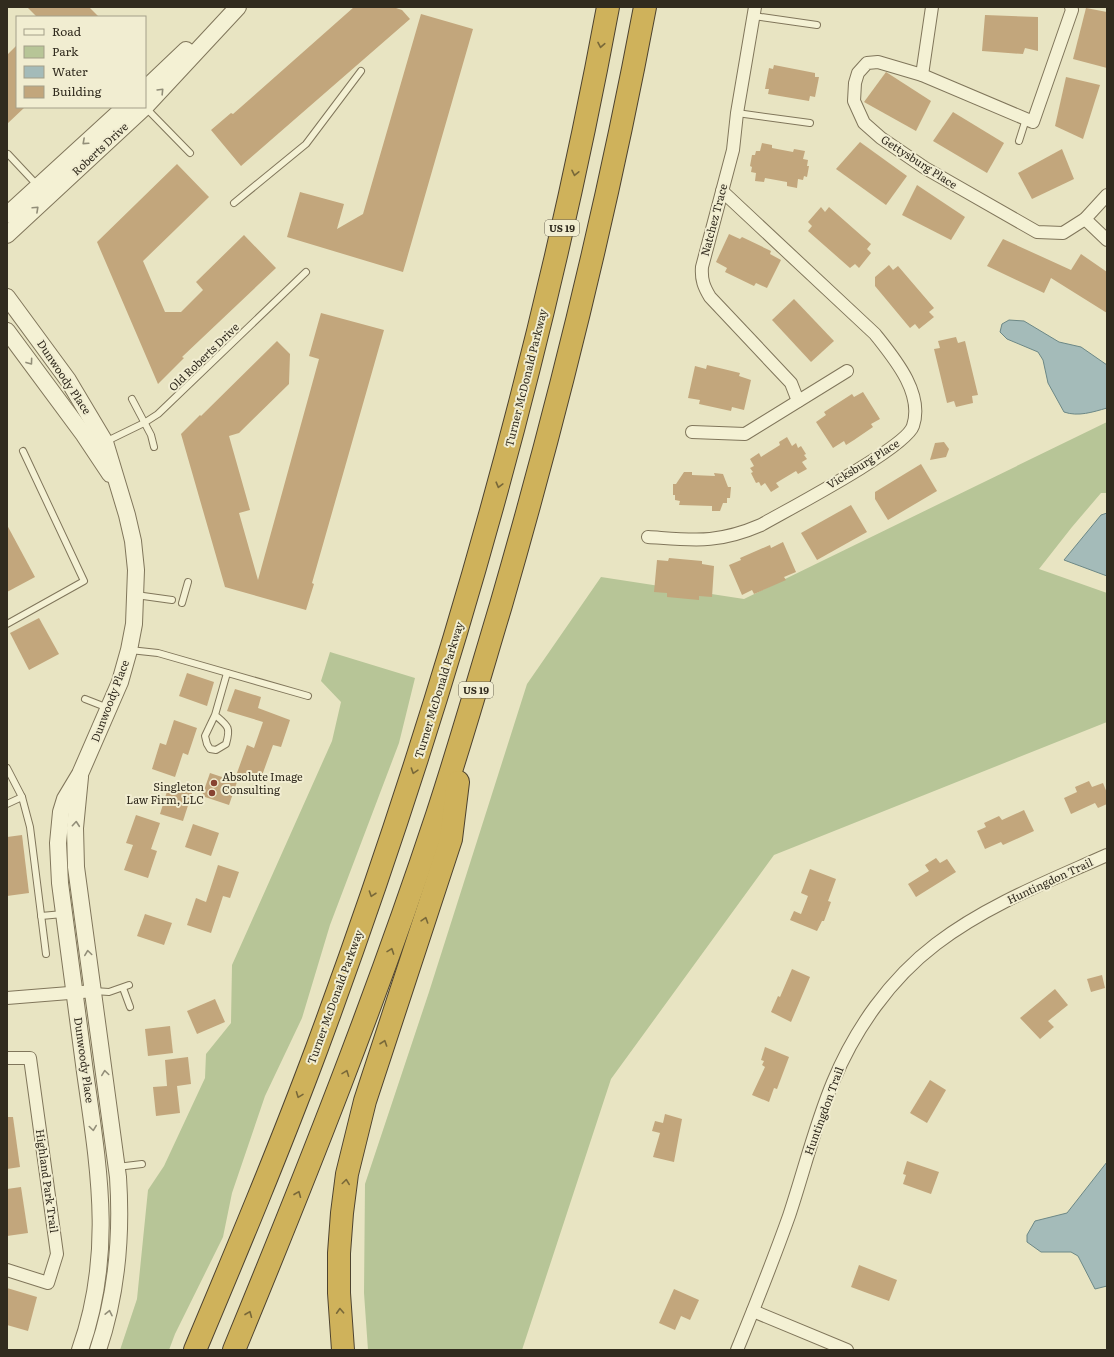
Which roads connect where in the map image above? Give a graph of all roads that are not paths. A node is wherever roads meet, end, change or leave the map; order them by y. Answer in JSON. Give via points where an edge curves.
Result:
{"nodes":[{"id":1,"x":238,"y":7,"type":"edge"},
{"id":2,"x":608,"y":7,"type":"edge"},
{"id":3,"x":645,"y":7,"type":"edge"},
{"id":4,"x":932,"y":7,"type":"edge"},
{"id":5,"x":1071,"y":7,"type":"edge"},
{"id":6,"x":754,"y":11,"type":"edge"},
{"id":7,"x":817,"y":25,"type":"dead end"},
{"id":8,"x":361,"y":71,"type":"dead end"},
{"id":9,"x":922,"y":75,"type":"junction"},
{"id":10,"x":146,"y":88,"type":"edge"},
{"id":11,"x":146,"y":106,"type":"edge"},
{"id":12,"x":124,"y":108,"type":"edge"},
{"id":13,"x":144,"y":108,"type":"edge"},
{"id":14,"x":146,"y":108,"type":"edge"},
{"id":15,"x":737,"y":113,"type":"junction"},
{"id":16,"x":1026,"y":119,"type":"junction"},
{"id":17,"x":810,"y":122,"type":"dead end"},
{"id":18,"x":1019,"y":141,"type":"dead end"},
{"id":19,"x":190,"y":153,"type":"dead end"},
{"id":20,"x":8,"y":154,"type":"dead end"},
{"id":21,"x":38,"y":186,"type":"junction"},
{"id":22,"x":722,"y":191,"type":"junction"},
{"id":23,"x":1107,"y":195,"type":"edge"},
{"id":24,"x":234,"y":203,"type":"dead end"},
{"id":25,"x":7,"y":215,"type":"edge"},
{"id":26,"x":1085,"y":219,"type":"junction"},
{"id":27,"x":7,"y":235,"type":"edge"},
{"id":28,"x":1107,"y":240,"type":"edge"},
{"id":29,"x":306,"y":272,"type":"dead end"},
{"id":30,"x":7,"y":298,"type":"edge"},
{"id":31,"x":7,"y":331,"type":"edge"},
{"id":32,"x":847,"y":371,"type":"dead end"},
{"id":33,"x":132,"y":400,"type":"dead end"},
{"id":34,"x":798,"y":401,"type":"junction"},
{"id":35,"x":144,"y":423,"type":"junction"},
{"id":36,"x":692,"y":432,"type":"dead end"},
{"id":37,"x":105,"y":442,"type":"junction"},
{"id":38,"x":154,"y":447,"type":"dead end"},
{"id":39,"x":23,"y":451,"type":"dead end"},
{"id":40,"x":117,"y":485,"type":"junction"},
{"id":41,"x":648,"y":537,"type":"dead end"},
{"id":42,"x":188,"y":582,"type":"dead end"},
{"id":43,"x":136,"y":595,"type":"junction"},
{"id":44,"x":172,"y":600,"type":"dead end"},
{"id":45,"x":182,"y":603,"type":"dead end"},
{"id":46,"x":7,"y":624,"type":"edge"},
{"id":47,"x":129,"y":650,"type":"junction"},
{"id":48,"x":227,"y":673,"type":"junction"},
{"id":49,"x":308,"y":696,"type":"dead end"},
{"id":50,"x":85,"y":699,"type":"dead end"},
{"id":51,"x":109,"y":708,"type":"junction"},
{"id":52,"x":215,"y":715,"type":"junction"},
{"id":53,"x":464,"y":730,"type":"junction"},
{"id":54,"x":7,"y":768,"type":"edge"},
{"id":55,"x":80,"y":774,"type":"junction"},
{"id":56,"x":22,"y":797,"type":"junction"},
{"id":57,"x":7,"y":804,"type":"edge"},
{"id":58,"x":1107,"y":855,"type":"edge"},
{"id":59,"x":64,"y":914,"type":"junction"},
{"id":60,"x":41,"y":916,"type":"junction"},
{"id":61,"x":46,"y":954,"type":"dead end"},
{"id":62,"x":94,"y":992,"type":"junction"},
{"id":63,"x":75,"y":993,"type":"junction"},
{"id":64,"x":7,"y":998,"type":"edge"},
{"id":65,"x":130,"y":1007,"type":"dead end"},
{"id":66,"x":7,"y":1058,"type":"edge"},
{"id":67,"x":142,"y":1164,"type":"dead end"},
{"id":68,"x":117,"y":1167,"type":"junction"},
{"id":69,"x":7,"y":1270,"type":"edge"},
{"id":70,"x":753,"y":1311,"type":"junction"},
{"id":71,"x":80,"y":1349,"type":"edge"},
{"id":72,"x":98,"y":1350,"type":"edge"},
{"id":73,"x":195,"y":1350,"type":"edge"},
{"id":74,"x":234,"y":1350,"type":"edge"},
{"id":75,"x":343,"y":1350,"type":"edge"},
{"id":76,"x":737,"y":1350,"type":"edge"},
{"id":77,"x":847,"y":1350,"type":"edge"}],
"edges":[{"from":1,"to":10,"type":"street","name":"Roberts Drive","via":[[187,49]]},
{"from":11,"to":1,"type":"street","name":"Roberts Drive","one_way":true},
{"from":2,"to":73,"type":"highway","name":"Turner McDonald Parkway","number":"US 19","one_way":true,"via":[[581,143],[535,346],[485,536],[445,671],[404,801],[316,1052]]},
{"from":3,"to":53,"type":"highway","number":"US 19","via":[[571,348],[535,488]]},
{"from":4,"to":9,"type":"street"},
{"from":5,"to":16,"type":"street","via":[[1033,122]]},
{"from":6,"to":7,"type":"lane"},
{"from":6,"to":15,"type":"street","name":"Natchez Trace"},
{"from":8,"to":24,"type":"lane","via":[[306,144]]},
{"from":9,"to":16,"type":"street","name":"Gettysburg Place"},
{"from":9,"to":26,"type":"street","name":"Gettysburg Place","via":[[878,62],[867,64],[858,74],[854,101],[864,123],[925,168],[1037,232],[1063,233]]},
{"from":12,"to":21,"type":"street","name":"Roberts Drive","one_way":true},
{"from":27,"to":13,"type":"street","name":"Roberts Drive","one_way":true},
{"from":14,"to":19,"type":"lane"},
{"from":15,"to":17,"type":"lane"},
{"from":15,"to":22,"type":"street","name":"Natchez Trace","via":[[733,150]]},
{"from":16,"to":18,"type":"lane"},
{"from":20,"to":21,"type":"lane"},
{"from":21,"to":25,"type":"street","name":"Roberts Drive"},
{"from":22,"to":34,"type":"street","name":"Natchez Trace","via":[[702,267],[703,286],[710,298],[791,383]]},
{"from":22,"to":41,"type":"street","name":"Vicksburg Place","via":[[875,334],[890,352],[913,396],[916,410],[913,427],[907,437],[875,459],[741,534],[704,540]]},
{"from":23,"to":26,"type":"street","name":"Gettysburg Place"},
{"from":26,"to":28,"type":"street"},
{"from":29,"to":35,"type":"lane","name":"Old Roberts Drive","via":[[171,402]]},
{"from":30,"to":37,"type":"street","name":"Dunwoody Place","via":[[68,380]]},
{"from":31,"to":40,"type":"street","name":"Dunwoody Place","one_way":true,"via":[[84,435]]},
{"from":32,"to":34,"type":"street"},
{"from":33,"to":35,"type":"lane"},
{"from":34,"to":36,"type":"street","via":[[745,434]]},
{"from":35,"to":37,"type":"lane","name":"Old Roberts Drive"},
{"from":35,"to":38,"type":"lane"},
{"from":37,"to":40,"type":"street","name":"Dunwoody Place"},
{"from":39,"to":46,"type":"lane","via":[[84,581]]},
{"from":40,"to":43,"type":"street","name":"Dunwoody Place","via":[[133,541]]},
{"from":42,"to":45,"type":"lane"},
{"from":43,"to":44,"type":"lane"},
{"from":43,"to":47,"type":"street","name":"Dunwoody Place"},
{"from":47,"to":48,"type":"lane","via":[[158,653]]},
{"from":47,"to":51,"type":"street","name":"Dunwoody Place"},
{"from":48,"to":49,"type":"lane"},
{"from":48,"to":52,"type":"lane"},
{"from":50,"to":51,"type":"lane"},
{"from":51,"to":55,"type":"street","name":"Dunwoody Place"},
{"from":52,"to":52,"type":"lane","via":[[205,736],[210,749],[216,750],[226,744],[229,732],[227,725]]},
{"from":74,"to":53,"type":"highway","number":"US 19","one_way":true,"via":[[349,1064],[417,875]]},
{"from":75,"to":53,"type":"highway","one_way":true,"via":[[339,1253],[348,1174],[365,1101],[452,839]]},
{"from":54,"to":56,"type":"lane"},
{"from":55,"to":59,"type":"street","name":"Dunwoody Place","via":[[65,799],[59,827],[58,862]]},
{"from":62,"to":55,"type":"street","name":"Dunwoody Place","one_way":true,"via":[[76,854],[75,828]]},
{"from":56,"to":57,"type":"lane"},
{"from":56,"to":60,"type":"lane","via":[[30,827]]},
{"from":58,"to":70,"type":"street","name":"Huntingdon Trail","via":[[961,925],[934,944],[876,1006],[858,1033],[833,1081],[789,1216]]},
{"from":59,"to":60,"type":"lane"},
{"from":59,"to":63,"type":"street","name":"Dunwoody Place"},
{"from":60,"to":61,"type":"lane"},
{"from":62,"to":63,"type":"street"},
{"from":62,"to":65,"type":"lane","via":[[109,992],[126,987]]},
{"from":68,"to":62,"type":"street","name":"Dunwoody Place","one_way":true},
{"from":63,"to":64,"type":"street"},
{"from":63,"to":71,"type":"street","name":"Dunwoody Place","one_way":true,"via":[[100,1179],[102,1221],[96,1290]]},
{"from":66,"to":69,"type":"street","name":"Highland Park Trail","via":[[30,1058],[57,1254],[48,1283]]},
{"from":67,"to":68,"type":"lane"},
{"from":72,"to":68,"type":"street","name":"Dunwoody Place","one_way":true,"via":[[110,1306],[119,1250]]},
{"from":70,"to":76,"type":"street","name":"Huntingdon Trail"},
{"from":70,"to":77,"type":"street"}]}
